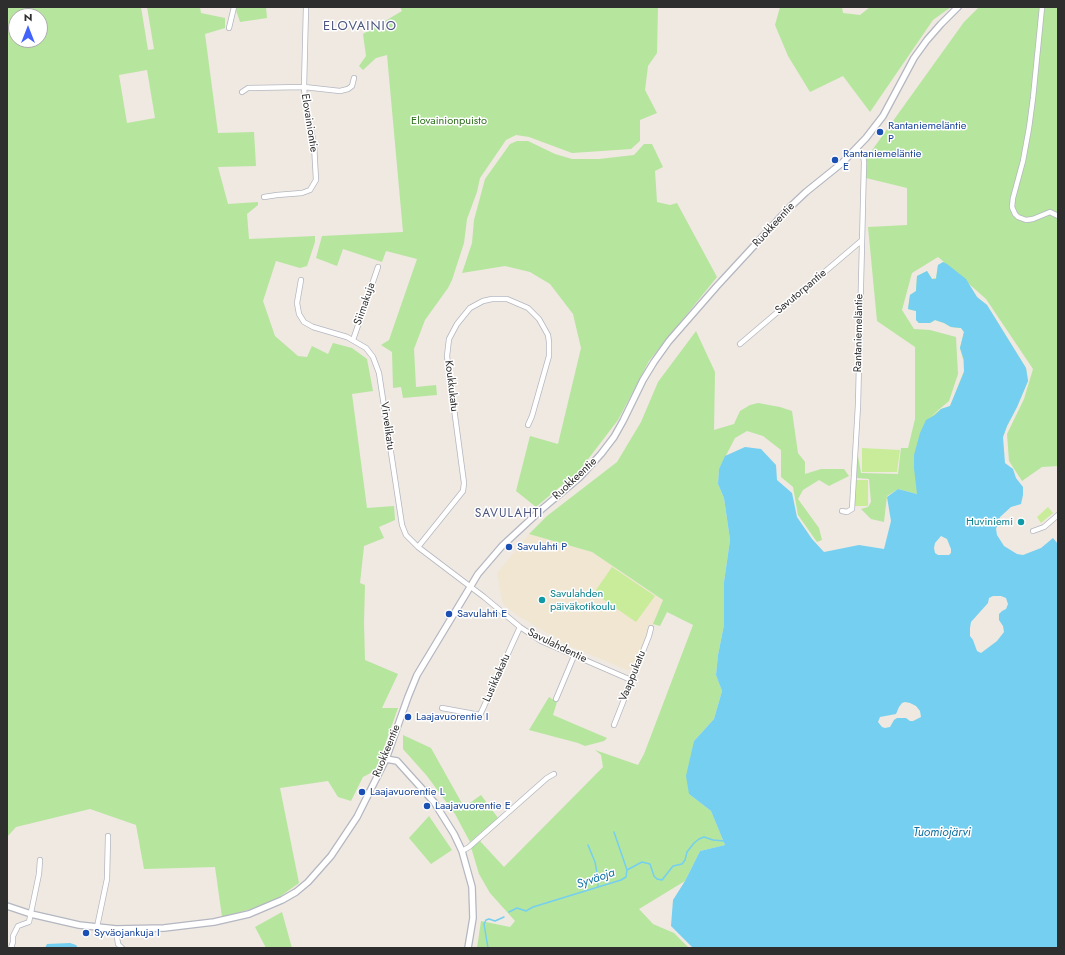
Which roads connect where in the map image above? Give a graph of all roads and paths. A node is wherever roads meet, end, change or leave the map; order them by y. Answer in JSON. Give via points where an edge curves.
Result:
{"nodes":[{"id":1,"x":234,"y":7,"type":"edge"},
{"id":2,"x":306,"y":7,"type":"edge"},
{"id":3,"x":958,"y":7,"type":"edge"},
{"id":4,"x":1042,"y":7,"type":"edge"},
{"id":5,"x":230,"y":28,"type":"dead end"},
{"id":6,"x":354,"y":78,"type":"dead end"},
{"id":7,"x":304,"y":87,"type":"junction"},
{"id":8,"x":242,"y":92,"type":"dead end"},
{"id":9,"x":857,"y":149,"type":"junction"},
{"id":10,"x":264,"y":197,"type":"dead end"},
{"id":11,"x":1058,"y":216,"type":"edge"},
{"id":12,"x":861,"y":241,"type":"junction"},
{"id":13,"x":378,"y":268,"type":"dead end"},
{"id":14,"x":301,"y":280,"type":"dead end"},
{"id":15,"x":353,"y":340,"type":"junction"},
{"id":16,"x":740,"y":344,"type":"dead end"},
{"id":17,"x":528,"y":425,"type":"dead end"},
{"id":18,"x":842,"y":511,"type":"dead end"},
{"id":19,"x":1058,"y":515,"type":"edge"},
{"id":20,"x":1033,"y":531,"type":"dead end"},
{"id":21,"x":418,"y":547,"type":"junction"},
{"id":22,"x":470,"y":587,"type":"junction"},
{"id":23,"x":520,"y":627,"type":"junction"},
{"id":24,"x":651,"y":628,"type":"dead end"},
{"id":25,"x":574,"y":656,"type":"junction"},
{"id":26,"x":631,"y":680,"type":"junction"},
{"id":27,"x":556,"y":699,"type":"dead end"},
{"id":28,"x":442,"y":708,"type":"dead end"},
{"id":29,"x":614,"y":724,"type":"dead end"},
{"id":30,"x":386,"y":759,"type":"junction"},
{"id":31,"x":554,"y":774,"type":"dead end"},
{"id":32,"x":108,"y":836,"type":"dead end"},
{"id":33,"x":462,"y":851,"type":"junction"},
{"id":34,"x":40,"y":860,"type":"dead end"},
{"id":35,"x":7,"y":906,"type":"edge"},
{"id":36,"x":31,"y":914,"type":"junction"},
{"id":37,"x":97,"y":927,"type":"junction"},
{"id":38,"x":116,"y":929,"type":"junction"},
{"id":39,"x":11,"y":948,"type":"edge"},
{"id":40,"x":122,"y":948,"type":"edge"},
{"id":41,"x":468,"y":948,"type":"edge"}],
"edges":[{"from":1,"to":5,"type":"street"},
{"from":2,"to":7,"type":"street","name":"Elovainiontie"},
{"from":3,"to":9,"type":"street","name":"Ruokkeentie","via":[[914,58],[882,116]]},
{"from":4,"to":11,"type":"street","via":[[1029,128],[1012,207],[1018,217],[1026,220],[1050,212]]},
{"from":6,"to":7,"type":"street","via":[[348,90]]},
{"from":7,"to":8,"type":"street","via":[[248,88]]},
{"from":7,"to":10,"type":"street","name":"Elovainiontie","via":[[314,144],[316,180],[310,190],[302,193]]},
{"from":9,"to":12,"type":"street","name":"Rantaniemeläntie","via":[[863,155],[864,162]]},
{"from":9,"to":22,"type":"street","name":"Ruokkeentie","via":[[788,209],[694,312],[654,362],[614,437],[601,454],[579,478],[502,546]]},
{"from":12,"to":16,"type":"street","name":"Savutorpantie"},
{"from":12,"to":18,"type":"street","name":"Rantaniemeläntie","via":[[858,405],[852,509]]},
{"from":13,"to":15,"type":"street","name":"Siimakuja"},
{"from":14,"to":15,"type":"street","name":"Virvelikatu","via":[[297,303],[304,322]]},
{"from":15,"to":21,"type":"street","name":"Virvelikatu","via":[[366,348],[373,357],[379,373],[402,525],[406,535]]},
{"from":17,"to":21,"type":"street","name":"Koukkukatu","via":[[549,356],[548,335],[539,319],[528,308],[507,299],[483,301],[470,308],[457,324],[450,339],[447,356],[463,491]]},
{"from":19,"to":20,"type":"street","via":[[1044,527]]},
{"from":21,"to":22,"type":"street","name":"Virvelikatu"},
{"from":22,"to":23,"type":"street","name":"Savulahdentie"},
{"from":22,"to":30,"type":"street","name":"Ruokkeentie","via":[[417,675]]},
{"from":23,"to":25,"type":"street","name":"Savulahdentie","via":[[541,641]]},
{"from":23,"to":28,"type":"street","name":"Lusikkakatu","via":[[480,714]]},
{"from":24,"to":26,"type":"street","name":"Vaappukatu"},
{"from":25,"to":26,"type":"street","name":"Savulahdentie"},
{"from":25,"to":27,"type":"street"},
{"from":26,"to":29,"type":"street","name":"Vaappukatu"},
{"from":30,"to":33,"type":"street","via":[[397,761],[434,802]]},
{"from":30,"to":38,"type":"street","name":"Ruokkeentie","via":[[357,816],[331,856],[308,882],[286,898],[233,919],[164,928]]},
{"from":31,"to":33,"type":"street"},
{"from":32,"to":37,"type":"street","via":[[107,879]]},
{"from":33,"to":41,"type":"street","via":[[472,887],[473,918]]},
{"from":34,"to":36,"type":"street"},
{"from":35,"to":36,"type":"street","name":"Ruokkeentie"},
{"from":36,"to":37,"type":"street","name":"Ruokkeentie"},
{"from":36,"to":39,"type":"street","via":[[29,922],[18,926]]},
{"from":37,"to":38,"type":"street","name":"Ruokkeentie"},
{"from":38,"to":40,"type":"street","via":[[118,944]]}]}
